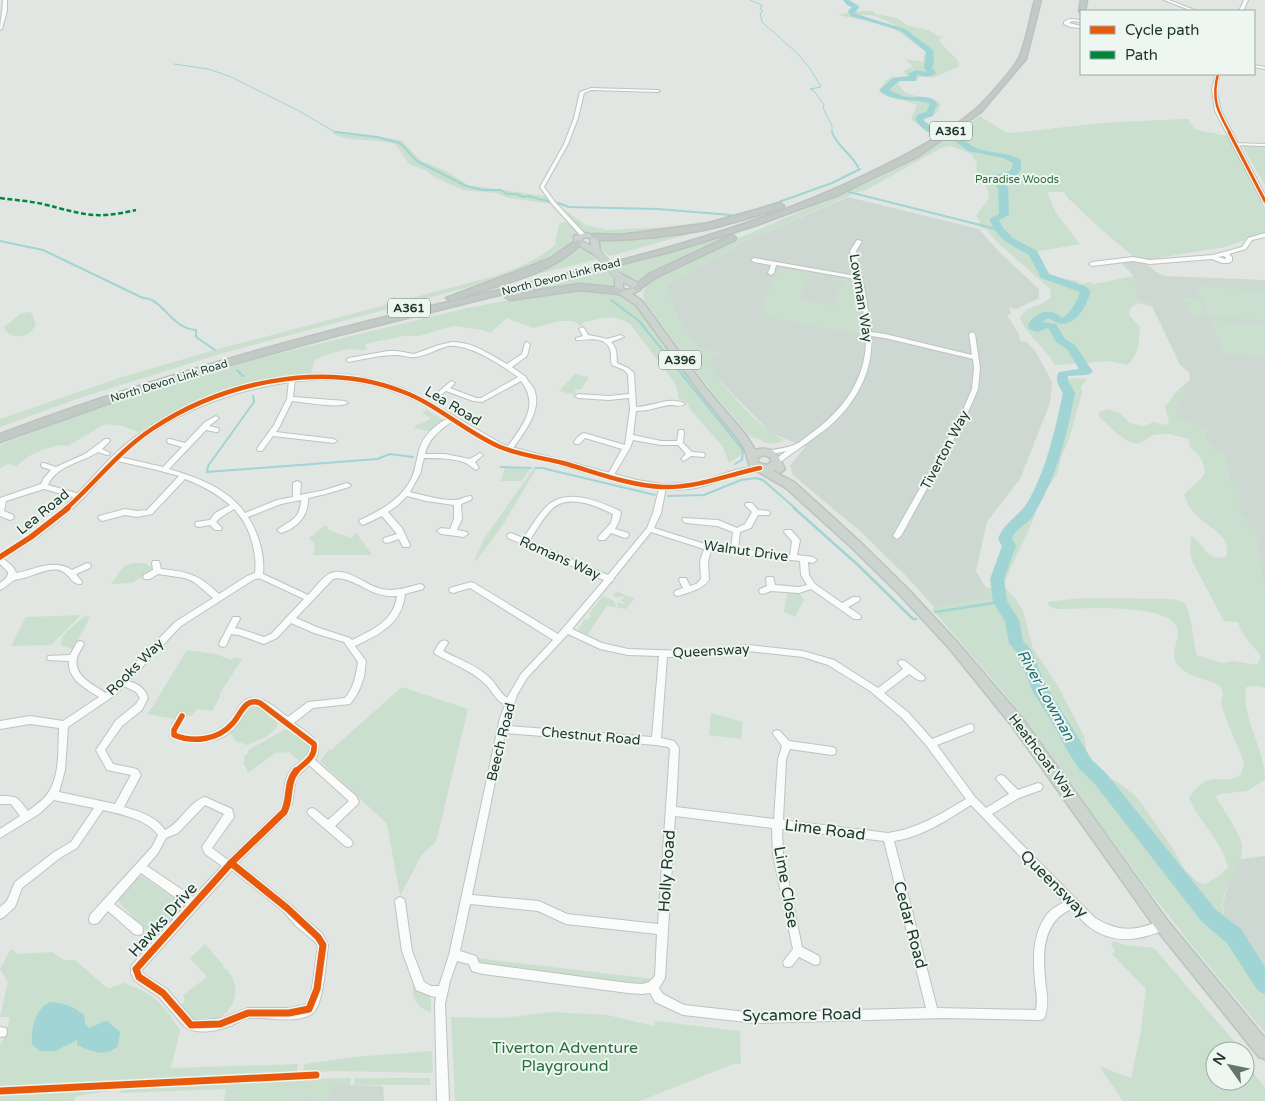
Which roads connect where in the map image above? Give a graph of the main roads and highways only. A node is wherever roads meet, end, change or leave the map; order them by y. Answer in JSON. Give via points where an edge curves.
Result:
{"nodes":[{"id":1,"x":1032,"y":0,"type":"edge"},
{"id":2,"x":1039,"y":3,"type":"edge"},
{"id":3,"x":819,"y":194,"type":"junction"},
{"id":4,"x":805,"y":205,"type":"junction"},
{"id":5,"x":594,"y":237,"type":"junction"},
{"id":6,"x":580,"y":239,"type":"junction"},
{"id":7,"x":597,"y":252,"type":"junction"},
{"id":8,"x":619,"y":284,"type":"junction"},
{"id":9,"x":634,"y":287,"type":"junction"},
{"id":10,"x":446,"y":300,"type":"junction"},
{"id":11,"x":639,"y":303,"type":"junction"},
{"id":12,"x":402,"y":317,"type":"junction"},
{"id":13,"x":0,"y":431,"type":"edge"},
{"id":14,"x":742,"y":437,"type":"junction"},
{"id":15,"x":0,"y":438,"type":"edge"},
{"id":16,"x":766,"y":452,"type":"junction"},
{"id":17,"x":752,"y":458,"type":"junction"},
{"id":18,"x":777,"y":462,"type":"junction"},
{"id":19,"x":761,"y":468,"type":"junction"},
{"id":20,"x":790,"y":485,"type":"junction"},
{"id":21,"x":1265,"y":1051,"type":"edge"}],
"edges":[{"from":1,"to":3,"type":"highway","name":"North Devon Link Road","number":"A361","via":[[1030,24],[1022,46],[1001,78],[976,103],[907,152]]},
{"from":2,"to":4,"type":"highway","name":"North Devon Link Road","number":"A361","via":[[1033,37],[1024,58],[1002,88],[979,110],[914,154]]},
{"from":3,"to":5,"type":"highway","via":[[706,227],[620,238]]},
{"from":3,"to":10,"type":"highway","name":"North Devon Link Road","number":"A361","via":[[675,242]]},
{"from":4,"to":9,"type":"highway","via":[[665,269]]},
{"from":4,"to":12,"type":"highway","name":"North Devon Link Road","number":"A361","via":[[729,232],[648,255]]},
{"from":5,"to":6,"type":"main road"},
{"from":5,"to":7,"type":"main road"},
{"from":6,"to":7,"type":"main road","number":"A396"},
{"from":6,"to":10,"type":"highway","via":[[568,252],[531,269]]},
{"from":7,"to":8,"type":"main road","number":"A396","bridge":true},
{"from":8,"to":9,"type":"main road","number":"A396"},
{"from":8,"to":9,"type":"main road","via":[[633,292]]},
{"from":8,"to":11,"type":"main road","number":"A396"},
{"from":8,"to":12,"type":"highway","via":[[566,289]]},
{"from":9,"to":11,"type":"main road","number":"A396"},
{"from":10,"to":13,"type":"highway","name":"North Devon Link Road","number":"A361","via":[[176,370]]},
{"from":11,"to":14,"type":"main road","number":"A396"},
{"from":12,"to":15,"type":"highway","name":"North Devon Link Road","number":"A361","via":[[179,376]]},
{"from":14,"to":16,"type":"main road","number":"A396"},
{"from":14,"to":17,"type":"main road","number":"A396"},
{"from":16,"to":17,"type":"main road"},
{"from":16,"to":18,"type":"main road","name":"Heathcoat Way"},
{"from":17,"to":19,"type":"main road","name":"Heathcoat Way","via":[[754,465]]},
{"from":18,"to":19,"type":"main road","via":[[773,467]]},
{"from":18,"to":20,"type":"main road","name":"Heathcoat Way"},
{"from":19,"to":20,"type":"main road","name":"Heathcoat Way"},
{"from":20,"to":21,"type":"main road","name":"Heathcoat Way","via":[[886,573],[978,674],[1056,774],[1162,925]]}]}
